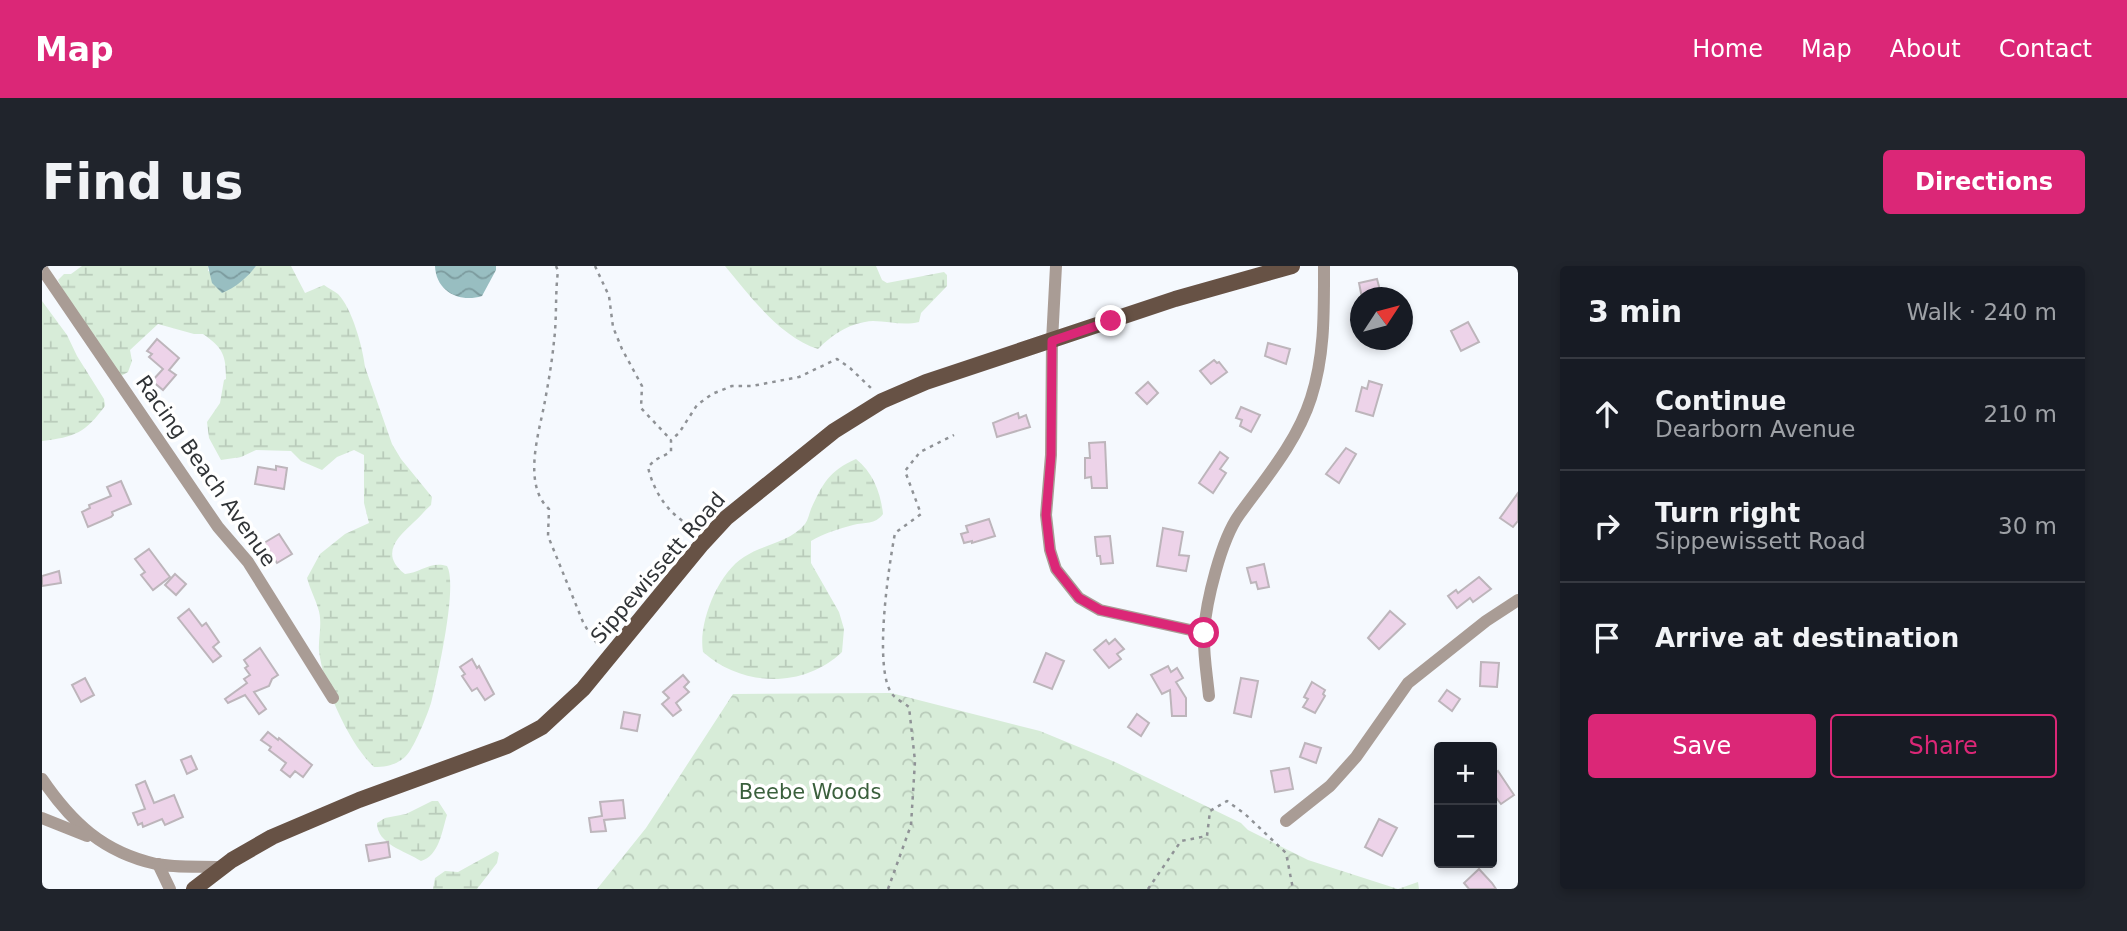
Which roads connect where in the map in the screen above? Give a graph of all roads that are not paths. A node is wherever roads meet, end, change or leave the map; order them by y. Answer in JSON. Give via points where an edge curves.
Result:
{"nodes":[{"id":1,"x":1056,"y":266,"type":"edge"},
{"id":2,"x":1292,"y":266,"type":"edge"},
{"id":3,"x":1324,"y":266,"type":"edge"},
{"id":4,"x":42,"y":269,"type":"edge"},
{"id":5,"x":1052,"y":341,"type":"junction"},
{"id":6,"x":1518,"y":600,"type":"edge"},
{"id":7,"x":1204,"y":633,"type":"junction"},
{"id":8,"x":1209,"y":696,"type":"dead end"},
{"id":9,"x":333,"y":698,"type":"dead end"},
{"id":10,"x":42,"y":779,"type":"edge"},
{"id":11,"x":42,"y":818,"type":"edge"},
{"id":12,"x":1286,"y":821,"type":"dead end"},
{"id":13,"x":94,"y":838,"type":"junction"},
{"id":14,"x":158,"y":864,"type":"junction"},
{"id":15,"x":221,"y":867,"type":"junction"},
{"id":16,"x":170,"y":889,"type":"edge"},
{"id":17,"x":194,"y":889,"type":"edge"}],
"edges":[{"from":1,"to":5,"type":"street"},
{"from":2,"to":5,"type":"main road","name":"Sippewissett Road"},
{"from":3,"to":7,"type":"street","via":[[1321,365],[1310,401],[1291,441],[1233,526],[1211,591]]},
{"from":4,"to":9,"type":"street","name":"Racing Beach Avenue","via":[[218,527],[248,562]]},
{"from":5,"to":7,"type":"street","via":[[1046,515],[1056,569],[1079,598],[1100,610]]},
{"from":5,"to":15,"type":"main road","name":"Sippewissett Road","via":[[926,382],[882,401],[834,431],[709,535],[569,704],[542,727],[507,746],[286,831]]},
{"from":6,"to":12,"type":"street","via":[[1408,682],[1356,757],[1330,786]]},
{"from":7,"to":8,"type":"street"},
{"from":10,"to":13,"type":"street","via":[[61,807]]},
{"from":11,"to":13,"type":"street"},
{"from":13,"to":14,"type":"street"},
{"from":14,"to":15,"type":"street"},
{"from":14,"to":16,"type":"street"},
{"from":15,"to":17,"type":"main road","name":"Sippewissett Road"}]}
